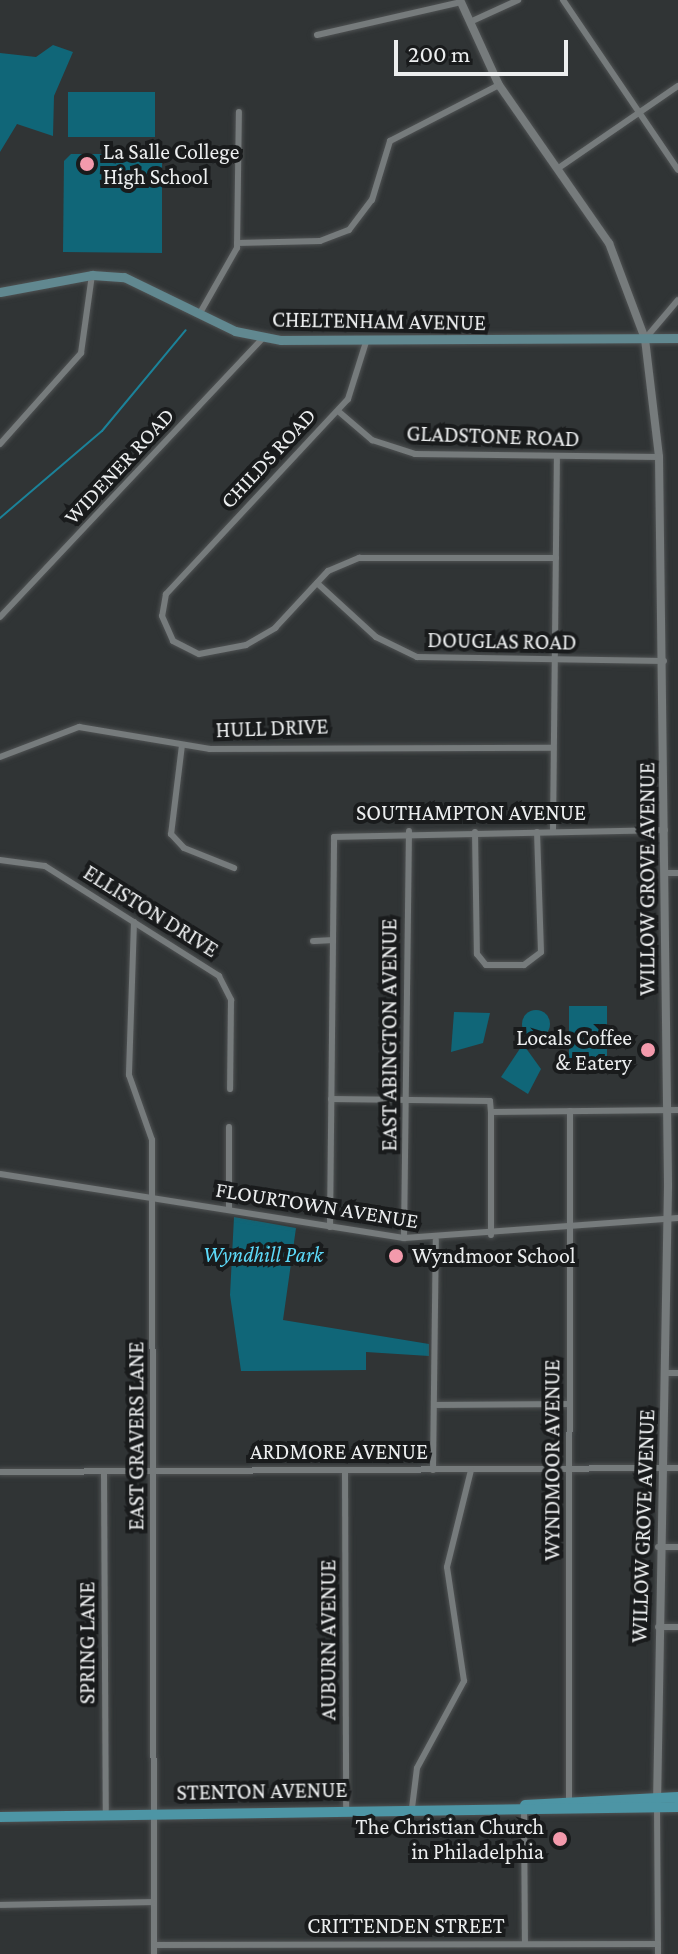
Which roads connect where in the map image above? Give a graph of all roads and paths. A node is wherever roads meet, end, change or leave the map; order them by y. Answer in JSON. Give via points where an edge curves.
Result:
{"nodes":[{"id":1,"x":518,"y":0,"type":"edge"},
{"id":2,"x":563,"y":0,"type":"edge"},
{"id":3,"x":460,"y":1,"type":"edge"},
{"id":4,"x":470,"y":22,"type":"junction"},
{"id":5,"x":317,"y":35,"type":"dead end"},
{"id":6,"x":499,"y":85,"type":"junction"},
{"id":7,"x":678,"y":86,"type":"edge"},
{"id":8,"x":636,"y":108,"type":"junction"},
{"id":9,"x":239,"y":112,"type":"dead end"},
{"id":10,"x":560,"y":167,"type":"junction"},
{"id":11,"x":678,"y":170,"type":"edge"},
{"id":12,"x":237,"y":243,"type":"junction"},
{"id":13,"x":92,"y":275,"type":"junction"},
{"id":14,"x":0,"y":292,"type":"edge"},
{"id":15,"x":678,"y":300,"type":"edge"},
{"id":16,"x":200,"y":313,"type":"junction"},
{"id":17,"x":263,"y":338,"type":"junction"},
{"id":18,"x":678,"y":338,"type":"edge"},
{"id":19,"x":645,"y":339,"type":"junction"},
{"id":20,"x":366,"y":342,"type":"junction"},
{"id":21,"x":338,"y":411,"type":"junction"},
{"id":22,"x":0,"y":444,"type":"edge"},
{"id":23,"x":659,"y":457,"type":"junction"},
{"id":24,"x":557,"y":458,"type":"junction"},
{"id":25,"x":556,"y":558,"type":"junction"},
{"id":26,"x":317,"y":583,"type":"junction"},
{"id":27,"x":0,"y":617,"type":"edge"},
{"id":28,"x":555,"y":661,"type":"junction"},
{"id":29,"x":664,"y":661,"type":"junction"},
{"id":30,"x":182,"y":745,"type":"junction"},
{"id":31,"x":553,"y":748,"type":"junction"},
{"id":32,"x":0,"y":757,"type":"edge"},
{"id":33,"x":665,"y":830,"type":"junction"},
{"id":34,"x":409,"y":831,"type":"junction"},
{"id":35,"x":553,"y":831,"type":"junction"},
{"id":36,"x":475,"y":832,"type":"junction"},
{"id":37,"x":537,"y":832,"type":"junction"},
{"id":38,"x":0,"y":860,"type":"edge"},
{"id":39,"x":234,"y":868,"type":"dead end"},
{"id":40,"x":665,"y":873,"type":"junction"},
{"id":41,"x":678,"y":873,"type":"edge"},
{"id":42,"x":134,"y":922,"type":"junction"},
{"id":43,"x":331,"y":940,"type":"junction"},
{"id":44,"x":313,"y":941,"type":"dead end"},
{"id":45,"x":230,"y":1089,"type":"dead end"},
{"id":46,"x":331,"y":1099,"type":"junction"},
{"id":47,"x":408,"y":1100,"type":"junction"},
{"id":48,"x":667,"y":1110,"type":"junction"},
{"id":49,"x":678,"y":1110,"type":"edge"},
{"id":50,"x":570,"y":1111,"type":"junction"},
{"id":51,"x":491,"y":1112,"type":"junction"},
{"id":52,"x":229,"y":1127,"type":"dead end"},
{"id":53,"x":0,"y":1174,"type":"edge"},
{"id":54,"x":152,"y":1197,"type":"junction"},
{"id":55,"x":229,"y":1210,"type":"junction"},
{"id":56,"x":666,"y":1218,"type":"junction"},
{"id":57,"x":678,"y":1218,"type":"edge"},
{"id":58,"x":330,"y":1227,"type":"junction"},
{"id":59,"x":571,"y":1228,"type":"junction"},
{"id":60,"x":491,"y":1235,"type":"junction"},
{"id":61,"x":404,"y":1238,"type":"junction"},
{"id":62,"x":436,"y":1240,"type":"junction"},
{"id":63,"x":667,"y":1373,"type":"junction"},
{"id":64,"x":678,"y":1373,"type":"edge"},
{"id":65,"x":569,"y":1404,"type":"junction"},
{"id":66,"x":434,"y":1405,"type":"junction"},
{"id":67,"x":658,"y":1468,"type":"junction"},
{"id":68,"x":678,"y":1468,"type":"edge"},
{"id":69,"x":571,"y":1469,"type":"junction"},
{"id":70,"x":433,"y":1470,"type":"junction"},
{"id":71,"x":471,"y":1470,"type":"junction"},
{"id":72,"x":154,"y":1471,"type":"junction"},
{"id":73,"x":345,"y":1471,"type":"junction"},
{"id":74,"x":0,"y":1472,"type":"edge"},
{"id":75,"x":104,"y":1472,"type":"junction"},
{"id":76,"x":658,"y":1547,"type":"junction"},
{"id":77,"x":678,"y":1547,"type":"edge"},
{"id":78,"x":657,"y":1627,"type":"junction"},
{"id":79,"x":678,"y":1627,"type":"edge"},
{"id":80,"x":678,"y":1797,"type":"edge"},
{"id":81,"x":657,"y":1802,"type":"junction"},
{"id":82,"x":569,"y":1804,"type":"junction"},
{"id":83,"x":524,"y":1805,"type":"junction"},
{"id":84,"x":678,"y":1807,"type":"edge"},
{"id":85,"x":412,"y":1808,"type":"junction"},
{"id":86,"x":346,"y":1809,"type":"junction"},
{"id":87,"x":153,"y":1813,"type":"junction"},
{"id":88,"x":106,"y":1814,"type":"junction"},
{"id":89,"x":0,"y":1817,"type":"edge"},
{"id":90,"x":153,"y":1902,"type":"junction"},
{"id":91,"x":0,"y":1905,"type":"edge"},
{"id":92,"x":525,"y":1943,"type":"junction"},
{"id":93,"x":658,"y":1944,"type":"junction"},
{"id":94,"x":154,"y":1945,"type":"junction"},
{"id":95,"x":424,"y":1945,"type":"junction"},
{"id":96,"x":154,"y":1954,"type":"edge"},
{"id":97,"x":425,"y":1954,"type":"edge"},
{"id":98,"x":658,"y":1954,"type":"edge"}],
"edges":[{"from":1,"to":4,"type":"street"},
{"from":2,"to":8,"type":"street"},
{"from":3,"to":4,"type":"street","name":"WILLOW GROVE AVENUE"},
{"from":3,"to":5,"type":"street"},
{"from":4,"to":6,"type":"street","name":"WILLOW GROVE AVENUE"},
{"from":6,"to":10,"type":"street","name":"WILLOW GROVE AVENUE"},
{"from":6,"to":12,"type":"street","via":[[390,141],[372,200],[349,230],[320,241]]},
{"from":7,"to":8,"type":"street"},
{"from":8,"to":10,"type":"street"},
{"from":8,"to":11,"type":"street"},
{"from":9,"to":12,"type":"street"},
{"from":10,"to":19,"type":"street","name":"WILLOW GROVE AVENUE","via":[[609,243]]},
{"from":12,"to":16,"type":"street"},
{"from":13,"to":14,"type":"main road","name":"CHELTENHAM AVENUE"},
{"from":13,"to":16,"type":"main road","name":"CHELTENHAM AVENUE","via":[[144,283]]},
{"from":13,"to":22,"type":"street","via":[[81,353]]},
{"from":15,"to":19,"type":"street"},
{"from":16,"to":17,"type":"main road","name":"CHELTENHAM AVENUE"},
{"from":17,"to":20,"type":"main road","name":"CHELTENHAM AVENUE"},
{"from":17,"to":27,"type":"street","name":"WIDENER ROAD"},
{"from":18,"to":19,"type":"main road","name":"CHELTENHAM AVENUE"},
{"from":19,"to":20,"type":"main road","name":"CHELTENHAM AVENUE"},
{"from":19,"to":23,"type":"street","name":"WILLOW GROVE AVENUE"},
{"from":20,"to":21,"type":"street","name":"CHILDS ROAD","via":[[358,385]]},
{"from":21,"to":24,"type":"street","name":"GLADSTONE ROAD","via":[[372,440],[407,453]]},
{"from":21,"to":26,"type":"street","name":"CHILDS ROAD","via":[[172,585],[162,609],[166,630],[178,645],[199,654],[264,636]]},
{"from":23,"to":24,"type":"street","name":"GLADSTONE ROAD"},
{"from":23,"to":29,"type":"street","name":"WILLOW GROVE AVENUE"},
{"from":24,"to":25,"type":"street"},
{"from":25,"to":26,"type":"street","via":[[359,558]]},
{"from":25,"to":28,"type":"street"},
{"from":26,"to":28,"type":"street","name":"DOUGLAS ROAD","via":[[407,655]]},
{"from":28,"to":29,"type":"street","name":"DOUGLAS ROAD"},
{"from":28,"to":31,"type":"street"},
{"from":29,"to":33,"type":"street","name":"WILLOW GROVE AVENUE"},
{"from":30,"to":31,"type":"street","name":"HULL DRIVE"},
{"from":30,"to":32,"type":"street","name":"HULL DRIVE","via":[[71,727]]},
{"from":30,"to":39,"type":"street","via":[[171,834],[184,848]]},
{"from":31,"to":35,"type":"street"},
{"from":33,"to":35,"type":"street","name":"SOUTHAMPTON AVENUE"},
{"from":33,"to":40,"type":"street","name":"WILLOW GROVE AVENUE"},
{"from":34,"to":36,"type":"street","name":"SOUTHAMPTON AVENUE"},
{"from":34,"to":43,"type":"street","name":"SOUTHAMPTON AVENUE","via":[[334,837]]},
{"from":34,"to":47,"type":"street","name":"EAST ABINGTON AVENUE"},
{"from":35,"to":37,"type":"street","name":"SOUTHAMPTON AVENUE"},
{"from":36,"to":37,"type":"street","name":"SOUTHAMPTON AVENUE"},
{"from":36,"to":37,"type":"street","via":[[477,954],[486,965],[529,964],[541,952]]},
{"from":38,"to":42,"type":"street","name":"ELLISTON DRIVE","via":[[45,866]]},
{"from":40,"to":41,"type":"street"},
{"from":40,"to":48,"type":"street","name":"WILLOW GROVE AVENUE"},
{"from":42,"to":45,"type":"street","name":"ELLISTON DRIVE","via":[[227,987]]},
{"from":42,"to":54,"type":"street","name":"EAST GRAVERS LANE","via":[[129,1075],[150,1130]]},
{"from":43,"to":44,"type":"street"},
{"from":43,"to":46,"type":"street"},
{"from":46,"to":47,"type":"street"},
{"from":46,"to":58,"type":"street"},
{"from":47,"to":51,"type":"street","via":[[490,1101]]},
{"from":47,"to":61,"type":"street","name":"EAST ABINGTON AVENUE"},
{"from":48,"to":49,"type":"street"},
{"from":48,"to":50,"type":"street"},
{"from":48,"to":56,"type":"street","name":"WILLOW GROVE AVENUE"},
{"from":50,"to":51,"type":"street"},
{"from":50,"to":59,"type":"street","name":"WYNDMOOR AVENUE"},
{"from":51,"to":60,"type":"street"},
{"from":52,"to":55,"type":"street"},
{"from":53,"to":54,"type":"street","name":"FLOURTOWN AVENUE"},
{"from":54,"to":55,"type":"street","name":"FLOURTOWN AVENUE"},
{"from":54,"to":72,"type":"street","name":"EAST GRAVERS LANE"},
{"from":55,"to":58,"type":"street","name":"FLOURTOWN AVENUE"},
{"from":56,"to":57,"type":"street","name":"FLOURTOWN AVENUE"},
{"from":56,"to":59,"type":"street","name":"FLOURTOWN AVENUE"},
{"from":56,"to":63,"type":"street","name":"WILLOW GROVE AVENUE"},
{"from":58,"to":61,"type":"street","name":"FLOURTOWN AVENUE"},
{"from":59,"to":60,"type":"street","name":"FLOURTOWN AVENUE"},
{"from":59,"to":65,"type":"street","name":"WYNDMOOR AVENUE"},
{"from":60,"to":62,"type":"street","name":"FLOURTOWN AVENUE"},
{"from":61,"to":62,"type":"street","name":"FLOURTOWN AVENUE"},
{"from":62,"to":66,"type":"street"},
{"from":63,"to":64,"type":"street"},
{"from":63,"to":67,"type":"street","name":"WILLOW GROVE AVENUE"},
{"from":65,"to":66,"type":"street"},
{"from":65,"to":69,"type":"street","name":"WYNDMOOR AVENUE"},
{"from":66,"to":70,"type":"street"},
{"from":67,"to":68,"type":"street","name":"ARDMORE AVENUE"},
{"from":67,"to":69,"type":"street","name":"ARDMORE AVENUE"},
{"from":67,"to":76,"type":"street","name":"WILLOW GROVE AVENUE"},
{"from":69,"to":71,"type":"street","name":"ARDMORE AVENUE"},
{"from":69,"to":82,"type":"street","name":"WYNDMOOR AVENUE"},
{"from":70,"to":71,"type":"street","name":"ARDMORE AVENUE"},
{"from":70,"to":73,"type":"street","name":"ARDMORE AVENUE"},
{"from":71,"to":85,"type":"street","via":[[446,1577],[463,1641],[464,1681],[417,1768]]},
{"from":72,"to":73,"type":"street","name":"ARDMORE AVENUE"},
{"from":72,"to":75,"type":"street","name":"ARDMORE AVENUE"},
{"from":72,"to":87,"type":"street","name":"EAST GRAVERS LANE"},
{"from":73,"to":86,"type":"street","name":"AUBURN AVENUE"},
{"from":74,"to":75,"type":"street","name":"ARDMORE AVENUE"},
{"from":75,"to":88,"type":"street","name":"SPRING LANE"},
{"from":76,"to":77,"type":"street"},
{"from":76,"to":78,"type":"street","name":"WILLOW GROVE AVENUE"},
{"from":78,"to":79,"type":"street"},
{"from":78,"to":81,"type":"street","name":"WILLOW GROVE AVENUE"},
{"from":80,"to":81,"type":"main road","name":"STENTON AVENUE"},
{"from":81,"to":82,"type":"main road","name":"STENTON AVENUE"},
{"from":81,"to":84,"type":"main road","name":"STENTON AVENUE"},
{"from":81,"to":93,"type":"street"},
{"from":82,"to":83,"type":"main road","name":"STENTON AVENUE"},
{"from":83,"to":85,"type":"main road","name":"STENTON AVENUE"},
{"from":83,"to":92,"type":"street"},
{"from":85,"to":86,"type":"main road","name":"STENTON AVENUE"},
{"from":86,"to":87,"type":"main road","name":"STENTON AVENUE"},
{"from":87,"to":88,"type":"main road","name":"STENTON AVENUE"},
{"from":87,"to":90,"type":"street","name":"EAST GRAVERS LANE"},
{"from":88,"to":89,"type":"main road","name":"STENTON AVENUE"},
{"from":90,"to":91,"type":"street"},
{"from":90,"to":94,"type":"street","name":"EAST GRAVERS LANE"},
{"from":92,"to":93,"type":"street","name":"CRITTENDEN STREET"},
{"from":92,"to":95,"type":"street","name":"CRITTENDEN STREET"},
{"from":93,"to":98,"type":"street"},
{"from":94,"to":95,"type":"street","name":"CRITTENDEN STREET"},
{"from":94,"to":96,"type":"street","name":"EAST GRAVERS LANE"},
{"from":95,"to":97,"type":"street"}]}
